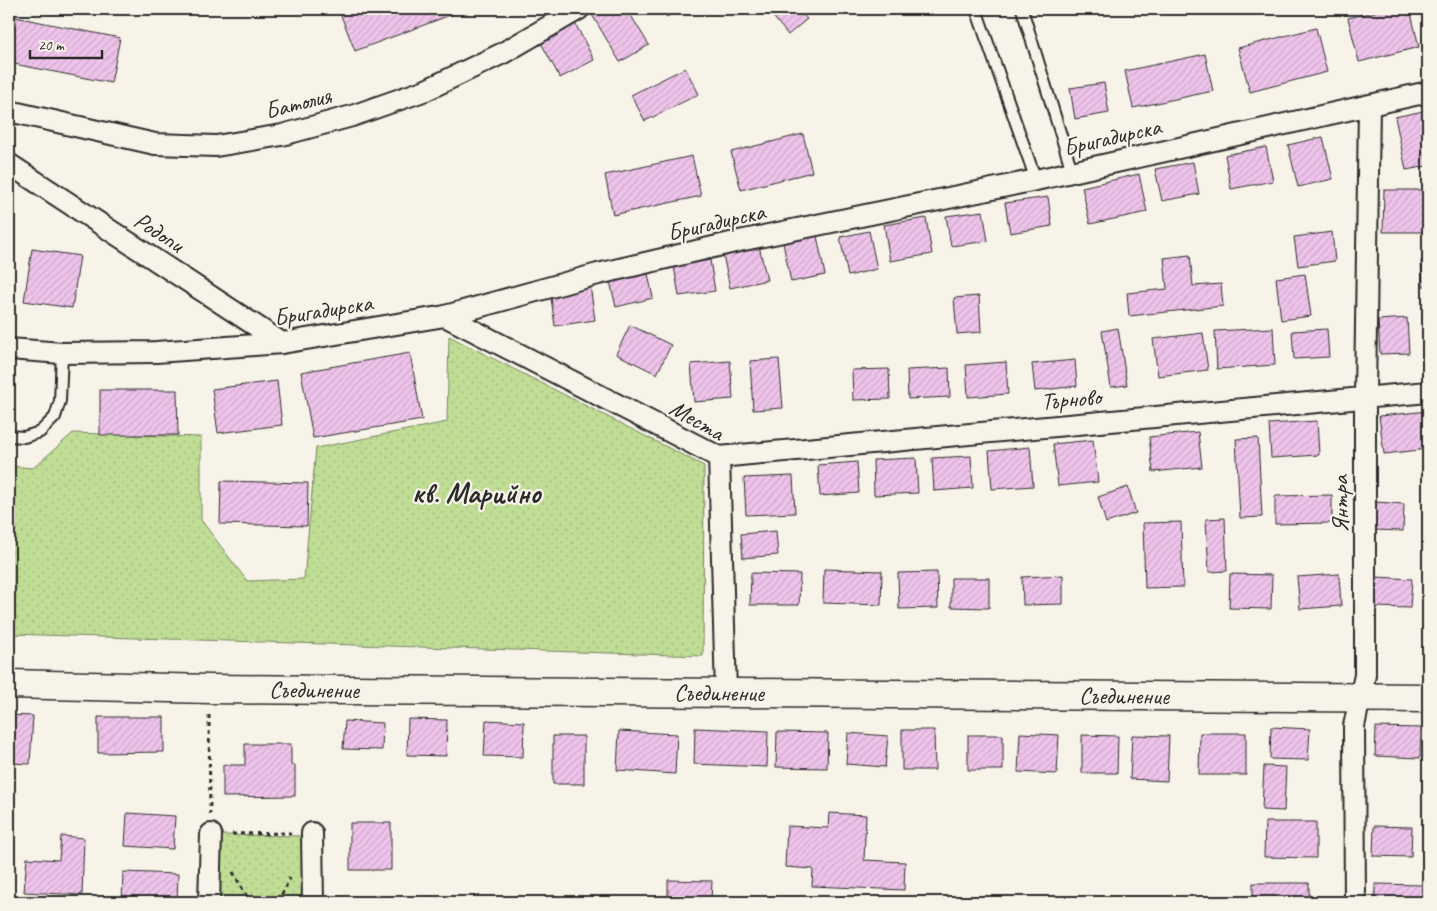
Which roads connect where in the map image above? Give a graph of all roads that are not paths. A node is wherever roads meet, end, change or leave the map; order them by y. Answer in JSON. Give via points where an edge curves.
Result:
{"nodes":[{"id":1,"x":579,"y":9,"type":"edge"},
{"id":2,"x":976,"y":9,"type":"edge"},
{"id":3,"x":1022,"y":9,"type":"edge"},
{"id":4,"x":1428,"y":92,"type":"edge"},
{"id":5,"x":1369,"y":105,"type":"junction"},
{"id":6,"x":9,"y":111,"type":"edge"},
{"id":7,"x":9,"y":164,"type":"edge"},
{"id":8,"x":1072,"y":171,"type":"junction"},
{"id":9,"x":1036,"y":180,"type":"junction"},
{"id":10,"x":445,"y":316,"type":"junction"},
{"id":11,"x":282,"y":343,"type":"junction"},
{"id":12,"x":9,"y":349,"type":"edge"},
{"id":13,"x":62,"y":353,"type":"junction"},
{"id":14,"x":1428,"y":392,"type":"edge"},
{"id":15,"x":1365,"y":397,"type":"junction"},
{"id":16,"x":9,"y":436,"type":"edge"},
{"id":17,"x":719,"y":457,"type":"junction"},
{"id":18,"x":9,"y":684,"type":"edge"},
{"id":19,"x":726,"y":693,"type":"junction"},
{"id":20,"x":1361,"y":698,"type":"junction"},
{"id":21,"x":1428,"y":698,"type":"edge"},
{"id":22,"x":312,"y":833,"type":"road end"},
{"id":23,"x":211,"y":834,"type":"road end"},
{"id":24,"x":210,"y":902,"type":"edge"},
{"id":25,"x":313,"y":902,"type":"edge"},
{"id":26,"x":1355,"y":902,"type":"edge"}],
"edges":[{"from":1,"to":6,"type":"street","name":"Батолия","via":[[503,53],[426,90],[352,116],[282,135],[216,146],[155,144]]},
{"from":2,"to":9,"type":"lane"},
{"from":3,"to":8,"type":"lane"},
{"from":4,"to":5,"type":"street","name":"Бригадирска"},
{"from":5,"to":8,"type":"street","name":"Бригадирска"},
{"from":5,"to":15,"type":"street","name":"Янтра"},
{"from":7,"to":11,"type":"street","name":"Родопи"},
{"from":8,"to":9,"type":"street","name":"Бригадирска"},
{"from":9,"to":10,"type":"street","name":"Бригадирска","via":[[738,241],[598,274]]},
{"from":10,"to":11,"type":"street","name":"Бригадирска"},
{"from":10,"to":17,"type":"street","name":"Места"},
{"from":11,"to":13,"type":"street","name":"Бригадирска","via":[[156,352]]},
{"from":12,"to":13,"type":"street","name":"Бригадирска"},
{"from":13,"to":16,"type":"lane","via":[[60,401],[55,417],[40,432],[24,437]]},
{"from":14,"to":15,"type":"street","name":"Търново"},
{"from":15,"to":17,"type":"street","name":"Търново"},
{"from":15,"to":20,"type":"street","name":"Янтра","via":[[1365,675]]},
{"from":17,"to":19,"type":"street","name":"Места"},
{"from":18,"to":19,"type":"street","name":"Съединение"},
{"from":19,"to":20,"type":"street","name":"Съединение"},
{"from":20,"to":21,"type":"street","name":"Съединение"},
{"from":20,"to":26,"type":"street","name":"Янтра","via":[[1354,726]]},
{"from":22,"to":25,"type":"street"},
{"from":23,"to":24,"type":"street"}]}
